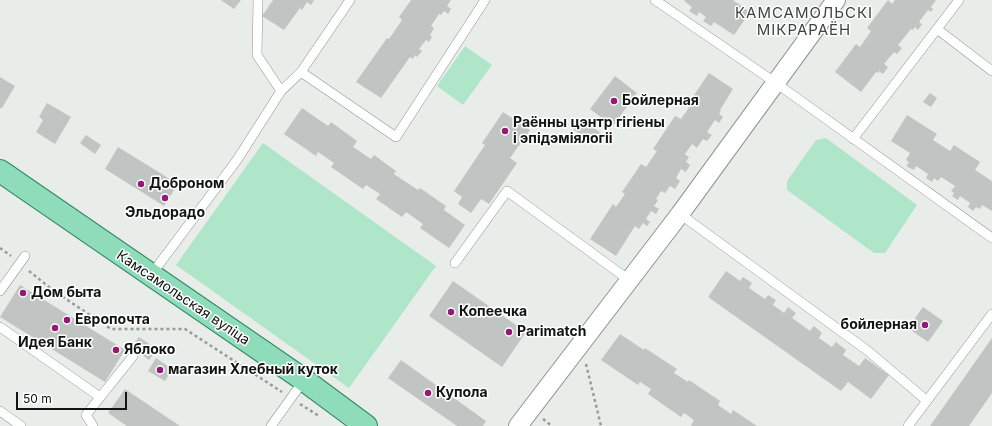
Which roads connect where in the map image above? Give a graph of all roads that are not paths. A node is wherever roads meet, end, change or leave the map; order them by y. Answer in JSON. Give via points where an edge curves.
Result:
{"nodes":[{"id":1,"x":258,"y":0,"type":"edge"},
{"id":2,"x":350,"y":0,"type":"edge"},
{"id":3,"x":485,"y":0,"type":"edge"},
{"id":4,"x":655,"y":0,"type":"edge"},
{"id":5,"x":836,"y":0,"type":"edge"},
{"id":6,"x":959,"y":0,"type":"edge"},
{"id":7,"x":937,"y":29,"type":"junction"},
{"id":8,"x":992,"y":71,"type":"edge"},
{"id":9,"x":301,"y":72,"type":"junction"},
{"id":10,"x":776,"y":82,"type":"junction"},
{"id":11,"x":281,"y":91,"type":"junction"},
{"id":12,"x":853,"y":139,"type":"junction"},
{"id":13,"x":0,"y":172,"type":"edge"},
{"id":14,"x":680,"y":214,"type":"junction"},
{"id":15,"x":992,"y":238,"type":"edge"},
{"id":16,"x":23,"y":260,"type":"road end"},
{"id":17,"x":455,"y":263,"type":"dead end"},
{"id":18,"x":150,"y":276,"type":"junction"},
{"id":19,"x":629,"y":280,"type":"junction"},
{"id":20,"x":0,"y":291,"type":"edge"},
{"id":21,"x":992,"y":314,"type":"edge"},
{"id":22,"x":0,"y":327,"type":"edge"},
{"id":23,"x":133,"y":356,"type":"dead end"},
{"id":24,"x":304,"y":380,"type":"junction"},
{"id":25,"x":100,"y":397,"type":"junction"},
{"id":26,"x":926,"y":400,"type":"junction"},
{"id":27,"x":0,"y":411,"type":"edge"},
{"id":28,"x":21,"y":426,"type":"edge"},
{"id":29,"x":93,"y":426,"type":"edge"},
{"id":30,"x":271,"y":426,"type":"edge"},
{"id":31,"x":366,"y":426,"type":"edge"},
{"id":32,"x":518,"y":426,"type":"edge"},
{"id":33,"x":908,"y":426,"type":"edge"}],
"edges":[{"from":1,"to":11,"type":"lane","via":[[257,54]]},
{"from":2,"to":9,"type":"lane"},
{"from":3,"to":9,"type":"lane","via":[[396,137]]},
{"from":4,"to":10,"type":"lane"},
{"from":5,"to":10,"type":"street"},
{"from":6,"to":7,"type":"lane"},
{"from":7,"to":8,"type":"lane"},
{"from":7,"to":12,"type":"lane"},
{"from":9,"to":11,"type":"lane"},
{"from":10,"to":12,"type":"lane"},
{"from":10,"to":14,"type":"street"},
{"from":11,"to":18,"type":"lane","via":[[237,160]]},
{"from":12,"to":15,"type":"lane"},
{"from":13,"to":18,"type":"main road","name":"Камсамольская вуліца"},
{"from":14,"to":19,"type":"street"},
{"from":14,"to":26,"type":"lane","via":[[868,351]]},
{"from":16,"to":20,"type":"lane"},
{"from":17,"to":19,"type":"lane","via":[[507,191]]},
{"from":18,"to":24,"type":"main road","name":"Камсамольская вуліца"},
{"from":19,"to":32,"type":"street"},
{"from":21,"to":26,"type":"lane"},
{"from":22,"to":25,"type":"lane"},
{"from":23,"to":25,"type":"lane"},
{"from":24,"to":30,"type":"lane"},
{"from":24,"to":31,"type":"main road","name":"Камсамольская вуліца"},
{"from":25,"to":29,"type":"lane","via":[[86,415]]},
{"from":26,"to":33,"type":"lane"},
{"from":27,"to":28,"type":"lane"}]}
